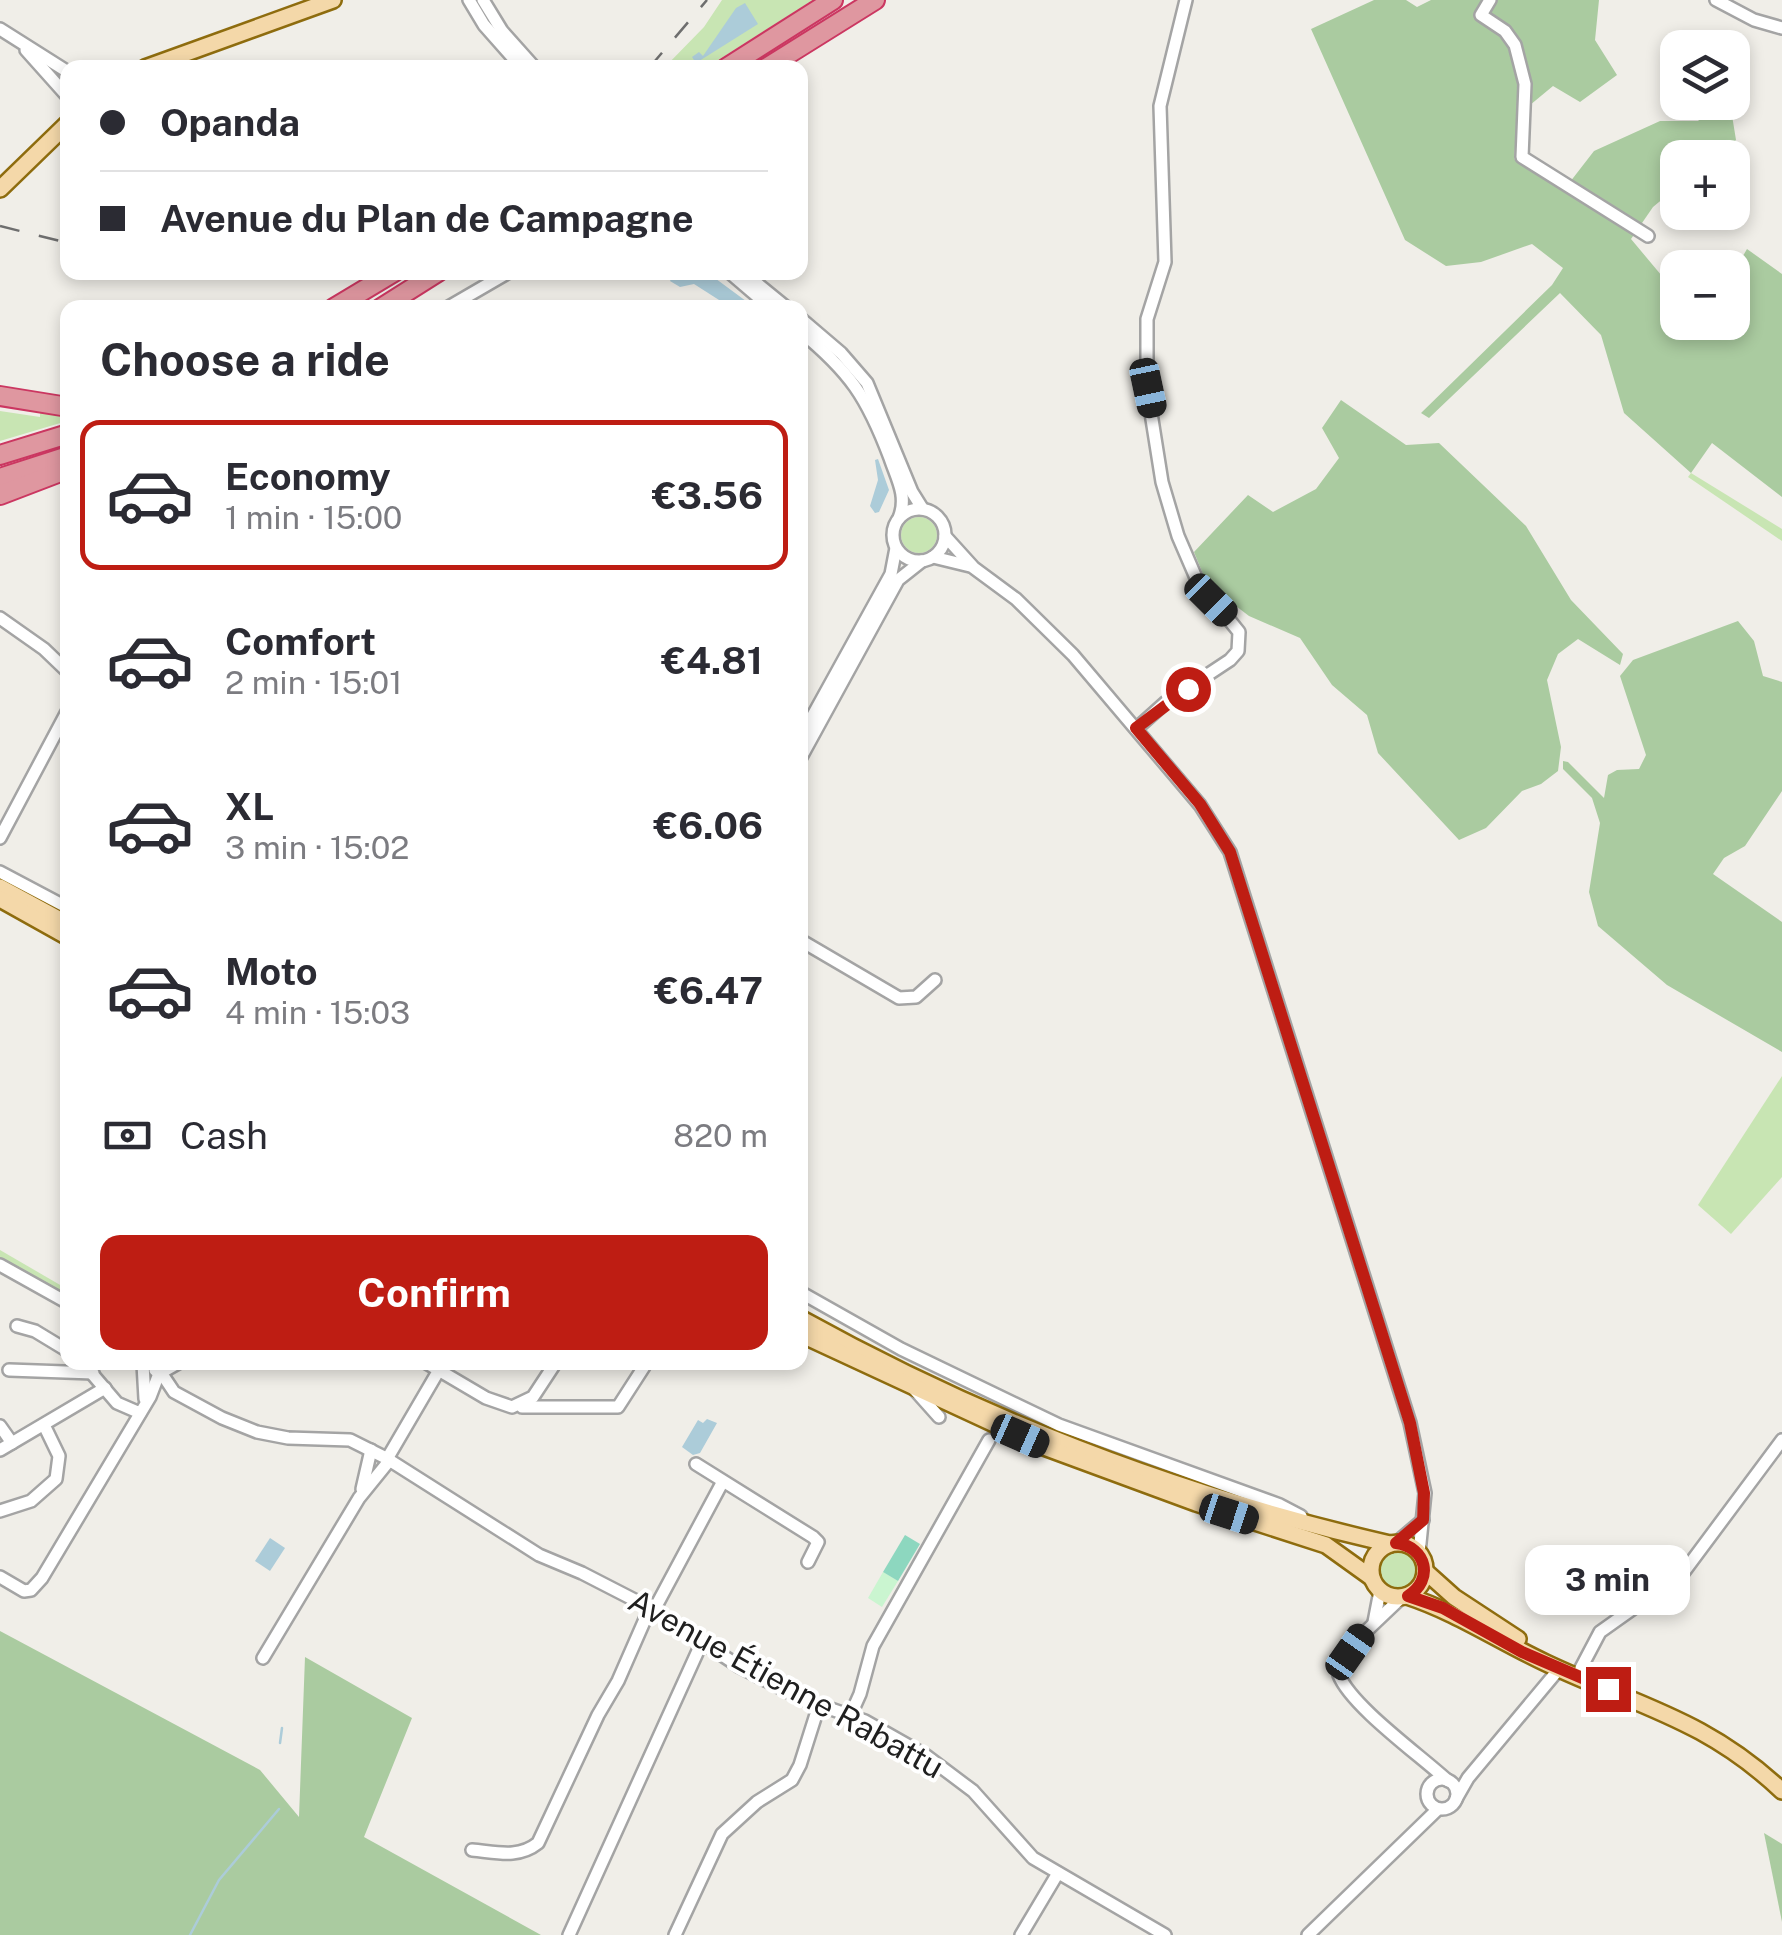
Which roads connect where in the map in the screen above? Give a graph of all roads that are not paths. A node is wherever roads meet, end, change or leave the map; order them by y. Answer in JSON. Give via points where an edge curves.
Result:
{"nodes":[{"id":1,"x":332,"y":0,"type":"edge"},
{"id":2,"x":469,"y":0,"type":"edge"},
{"id":3,"x":483,"y":0,"type":"edge"},
{"id":4,"x":833,"y":0,"type":"edge"},
{"id":5,"x":875,"y":0,"type":"edge"},
{"id":6,"x":1186,"y":0,"type":"edge"},
{"id":7,"x":1490,"y":0,"type":"edge"},
{"id":8,"x":1716,"y":0,"type":"edge"},
{"id":9,"x":1782,"y":28,"type":"edge"},
{"id":10,"x":0,"y":29,"type":"edge"},
{"id":11,"x":16,"y":40,"type":"junction"},
{"id":12,"x":167,"y":60,"type":"edge"},
{"id":13,"x":515,"y":60,"type":"edge"},
{"id":14,"x":529,"y":60,"type":"edge"},
{"id":15,"x":739,"y":60,"type":"edge"},
{"id":16,"x":779,"y":60,"type":"edge"},
{"id":17,"x":60,"y":67,"type":"edge"},
{"id":18,"x":60,"y":88,"type":"edge"},
{"id":19,"x":60,"y":131,"type":"edge"},
{"id":20,"x":0,"y":189,"type":"edge"},
{"id":21,"x":1648,"y":236,"type":"dead end"},
{"id":22,"x":381,"y":280,"type":"edge"},
{"id":23,"x":425,"y":280,"type":"edge"},
{"id":24,"x":495,"y":280,"type":"edge"},
{"id":25,"x":738,"y":280,"type":"edge"},
{"id":26,"x":753,"y":280,"type":"edge"},
{"id":27,"x":347,"y":300,"type":"edge"},
{"id":28,"x":393,"y":300,"type":"edge"},
{"id":29,"x":461,"y":300,"type":"edge"},
{"id":30,"x":762,"y":300,"type":"edge"},
{"id":31,"x":777,"y":300,"type":"edge"},
{"id":32,"x":808,"y":324,"type":"edge"},
{"id":33,"x":808,"y":338,"type":"edge"},
{"id":34,"x":0,"y":396,"type":"edge"},
{"id":35,"x":60,"y":405,"type":"edge"},
{"id":36,"x":60,"y":436,"type":"edge"},
{"id":37,"x":0,"y":455,"type":"edge"},
{"id":38,"x":60,"y":459,"type":"edge"},
{"id":39,"x":60,"y":472,"type":"edge"},
{"id":40,"x":0,"y":478,"type":"edge"},
{"id":41,"x":0,"y":495,"type":"edge"},
{"id":42,"x":922,"y":508,"type":"junction"},
{"id":43,"x":898,"y":518,"type":"junction"},
{"id":44,"x":946,"y":536,"type":"junction"},
{"id":45,"x":896,"y":548,"type":"junction"},
{"id":46,"x":928,"y":559,"type":"junction"},
{"id":47,"x":974,"y":568,"type":"junction"},
{"id":48,"x":0,"y":618,"type":"edge"},
{"id":49,"x":44,"y":649,"type":"junction"},
{"id":50,"x":60,"y":659,"type":"edge"},
{"id":51,"x":60,"y":664,"type":"edge"},
{"id":52,"x":808,"y":725,"type":"edge"},
{"id":53,"x":60,"y":728,"type":"edge"},
{"id":54,"x":1136,"y":728,"type":"junction"},
{"id":55,"x":808,"y":744,"type":"edge"},
{"id":56,"x":0,"y":838,"type":"edge"},
{"id":57,"x":0,"y":872,"type":"edge"},
{"id":58,"x":0,"y":887,"type":"edge"},
{"id":59,"x":0,"y":899,"type":"edge"},
{"id":60,"x":60,"y":904,"type":"edge"},
{"id":61,"x":60,"y":920,"type":"edge"},
{"id":62,"x":60,"y":932,"type":"edge"},
{"id":63,"x":808,"y":945,"type":"edge"},
{"id":64,"x":934,"y":980,"type":"dead end"},
{"id":65,"x":0,"y":1268,"type":"edge"},
{"id":66,"x":808,"y":1297,"type":"edge"},
{"id":67,"x":60,"y":1301,"type":"edge"},
{"id":68,"x":808,"y":1322,"type":"edge"},
{"id":69,"x":17,"y":1326,"type":"dead end"},
{"id":70,"x":808,"y":1338,"type":"edge"},
{"id":71,"x":880,"y":1338,"type":"junction"},
{"id":72,"x":60,"y":1347,"type":"edge"},
{"id":73,"x":9,"y":1370,"type":"dead end"},
{"id":74,"x":90,"y":1370,"type":"edge"},
{"id":75,"x":144,"y":1370,"type":"edge"},
{"id":76,"x":179,"y":1370,"type":"edge"},
{"id":77,"x":439,"y":1370,"type":"joint"},
{"id":78,"x":551,"y":1370,"type":"edge"},
{"id":79,"x":642,"y":1370,"type":"edge"},
{"id":80,"x":901,"y":1370,"type":"junction"},
{"id":81,"x":160,"y":1371,"type":"joint"},
{"id":82,"x":93,"y":1373,"type":"junction"},
{"id":83,"x":106,"y":1388,"type":"junction"},
{"id":84,"x":914,"y":1388,"type":"junction"},
{"id":85,"x":179,"y":1394,"type":"junction"},
{"id":86,"x":518,"y":1406,"type":"junction"},
{"id":87,"x":140,"y":1411,"type":"junction"},
{"id":88,"x":939,"y":1417,"type":"dead end"},
{"id":89,"x":44,"y":1425,"type":"junction"},
{"id":90,"x":0,"y":1426,"type":"edge"},
{"id":91,"x":988,"y":1440,"type":"dead end"},
{"id":92,"x":1782,"y":1440,"type":"edge"},
{"id":93,"x":6,"y":1447,"type":"edge"},
{"id":94,"x":370,"y":1450,"type":"junction"},
{"id":95,"x":388,"y":1460,"type":"junction"},
{"id":96,"x":696,"y":1464,"type":"dead end"},
{"id":97,"x":722,"y":1483,"type":"junction"},
{"id":98,"x":359,"y":1498,"type":"junction"},
{"id":99,"x":0,"y":1512,"type":"edge"},
{"id":100,"x":1423,"y":1520,"type":"junction"},
{"id":101,"x":1327,"y":1530,"type":"junction"},
{"id":102,"x":1393,"y":1544,"type":"junction"},
{"id":103,"x":1419,"y":1553,"type":"junction"},
{"id":104,"x":808,"y":1562,"type":"dead end"},
{"id":105,"x":1424,"y":1571,"type":"junction"},
{"id":106,"x":0,"y":1577,"type":"edge"},
{"id":107,"x":1376,"y":1584,"type":"junction"},
{"id":108,"x":1405,"y":1596,"type":"junction"},
{"id":109,"x":652,"y":1609,"type":"junction"},
{"id":110,"x":1374,"y":1622,"type":"junction"},
{"id":111,"x":702,"y":1642,"type":"junction"},
{"id":112,"x":263,"y":1658,"type":"dead end"},
{"id":113,"x":1581,"y":1668,"type":"junction"},
{"id":114,"x":1559,"y":1670,"type":"junction"},
{"id":115,"x":819,"y":1705,"type":"junction"},
{"id":116,"x":851,"y":1714,"type":"junction"},
{"id":117,"x":1422,"y":1758,"type":"junction"},
{"id":118,"x":1782,"y":1780,"type":"edge"},
{"id":119,"x":1453,"y":1788,"type":"junction"},
{"id":120,"x":1782,"y":1791,"type":"edge"},
{"id":121,"x":1431,"y":1801,"type":"junction"},
{"id":122,"x":472,"y":1850,"type":"dead end"},
{"id":123,"x":1058,"y":1873,"type":"junction"},
{"id":124,"x":569,"y":1935,"type":"edge"},
{"id":125,"x":676,"y":1935,"type":"edge"},
{"id":126,"x":1021,"y":1935,"type":"edge"},
{"id":127,"x":1165,"y":1935,"type":"edge"},
{"id":128,"x":1308,"y":1935,"type":"edge"}],
"edges":[{"from":1,"to":12,"type":"main road"},
{"from":2,"to":13,"type":"street"},
{"from":3,"to":14,"type":"street"},
{"from":4,"to":15,"type":"highway"},
{"from":5,"to":16,"type":"highway"},
{"from":6,"to":54,"type":"street","via":[[1160,106],[1165,262],[1147,319],[1148,388],[1162,482],[1182,547],[1240,638],[1230,660]]},
{"from":7,"to":21,"type":"street","via":[[1481,15],[1512,38],[1524,84],[1522,156]]},
{"from":8,"to":9,"type":"street"},
{"from":10,"to":11,"type":"street"},
{"from":11,"to":17,"type":"street"},
{"from":11,"to":18,"type":"street"},
{"from":19,"to":20,"type":"main road"},
{"from":22,"to":27,"type":"highway"},
{"from":23,"to":28,"type":"highway"},
{"from":24,"to":29,"type":"street"},
{"from":25,"to":30,"type":"street"},
{"from":26,"to":31,"type":"street"},
{"from":32,"to":42,"type":"street","via":[[867,384]]},
{"from":33,"to":43,"type":"street","via":[[869,405],[904,495]]},
{"from":34,"to":35,"type":"highway"},
{"from":36,"to":37,"type":"highway"},
{"from":38,"to":40,"type":"highway"},
{"from":39,"to":41,"type":"highway"},
{"from":42,"to":43,"type":"street"},
{"from":42,"to":44,"type":"street","via":[[940,518]]},
{"from":43,"to":45,"type":"street"},
{"from":44,"to":46,"type":"street"},
{"from":44,"to":47,"type":"street"},
{"from":45,"to":46,"type":"street","via":[[907,558]]},
{"from":45,"to":52,"type":"street","via":[[892,574]]},
{"from":46,"to":47,"type":"street"},
{"from":46,"to":55,"type":"street","via":[[898,580]]},
{"from":47,"to":54,"type":"street","via":[[1046,627]]},
{"from":48,"to":49,"type":"street"},
{"from":49,"to":50,"type":"street"},
{"from":49,"to":51,"type":"street"},
{"from":53,"to":56,"type":"street"},
{"from":54,"to":100,"type":"street","via":[[1210,819],[1237,870],[1405,1406],[1424,1493]]},
{"from":57,"to":60,"type":"street"},
{"from":58,"to":61,"type":"main road"},
{"from":59,"to":62,"type":"main road"},
{"from":63,"to":64,"type":"street","via":[[899,998],[916,998]]},
{"from":65,"to":67,"type":"street"},
{"from":66,"to":71,"type":"street"},
{"from":68,"to":80,"type":"main road"},
{"from":69,"to":72,"type":"street"},
{"from":70,"to":84,"type":"main road"},
{"from":71,"to":80,"type":"street"},
{"from":71,"to":101,"type":"street","via":[[1059,1426],[1280,1505]]},
{"from":73,"to":82,"type":"street"},
{"from":74,"to":82,"type":"street"},
{"from":75,"to":87,"type":"street"},
{"from":76,"to":85,"type":"street"},
{"from":77,"to":86,"type":"street","via":[[502,1406]]},
{"from":77,"to":95,"type":"street"},
{"from":78,"to":86,"type":"street","via":[[535,1395]]},
{"from":79,"to":86,"type":"street","via":[[618,1407]]},
{"from":80,"to":101,"type":"main road","via":[[1098,1456]]},
{"from":81,"to":85,"type":"street"},
{"from":81,"to":87,"type":"street"},
{"from":82,"to":83,"type":"street"},
{"from":83,"to":87,"type":"street","via":[[117,1402]]},
{"from":83,"to":89,"type":"street"},
{"from":84,"to":88,"type":"street"},
{"from":84,"to":107,"type":"main road","via":[[1098,1468],[1326,1545]]},
{"from":85,"to":87,"type":"street","via":[[156,1396]]},
{"from":85,"to":94,"type":"street","name":"Avenue Étienne Rabattu","via":[[264,1434],[340,1437]]},
{"from":87,"to":106,"type":"street","via":[[42,1578],[24,1590]]},
{"from":89,"to":93,"type":"street"},
{"from":89,"to":99,"type":"street","via":[[59,1456],[56,1479],[31,1501]]},
{"from":90,"to":93,"type":"street"},
{"from":91,"to":116,"type":"street","via":[[872,1646]]},
{"from":92,"to":113,"type":"street","via":[[1683,1573],[1600,1632]]},
{"from":94,"to":95,"type":"street","name":"Avenue Étienne Rabattu"},
{"from":94,"to":98,"type":"street"},
{"from":95,"to":98,"type":"street"},
{"from":95,"to":109,"type":"street","name":"Avenue Étienne Rabattu","via":[[539,1555]]},
{"from":96,"to":97,"type":"street"},
{"from":97,"to":104,"type":"street","via":[[813,1537],[818,1542]]},
{"from":97,"to":109,"type":"street"},
{"from":98,"to":112,"type":"street"},
{"from":100,"to":102,"type":"street"},
{"from":100,"to":103,"type":"street"},
{"from":101,"to":102,"type":"main road"},
{"from":102,"to":103,"type":"main road"},
{"from":102,"to":107,"type":"main road","via":[[1372,1561]]},
{"from":103,"to":105,"type":"main road"},
{"from":105,"to":108,"type":"main road","via":[[1421,1584]]},
{"from":105,"to":113,"type":"main road","via":[[1492,1624]]},
{"from":107,"to":108,"type":"main road"},
{"from":107,"to":110,"type":"street"},
{"from":108,"to":110,"type":"street"},
{"from":108,"to":114,"type":"main road","via":[[1443,1608]]},
{"from":109,"to":111,"type":"street","name":"Avenue Étienne Rabattu"},
{"from":109,"to":122,"type":"street","via":[[538,1843],[515,1854]]},
{"from":110,"to":117,"type":"street","via":[[1340,1668],[1341,1681]]},
{"from":111,"to":115,"type":"street","name":"Avenue Étienne Rabattu"},
{"from":111,"to":124,"type":"street"},
{"from":113,"to":118,"type":"main road","via":[[1671,1704]]},
{"from":114,"to":119,"type":"street"},
{"from":114,"to":120,"type":"main road","via":[[1698,1728]]},
{"from":115,"to":116,"type":"street","name":"Avenue Étienne Rabattu"},
{"from":115,"to":125,"type":"street","via":[[792,1780],[722,1834]]},
{"from":116,"to":123,"type":"street","name":"Avenue Étienne Rabattu","via":[[973,1791],[1021,1848]]},
{"from":117,"to":119,"type":"street"},
{"from":117,"to":121,"type":"street"},
{"from":119,"to":121,"type":"street","via":[[1447,1808]]},
{"from":119,"to":121,"type":"street","via":[[1435,1781]]},
{"from":121,"to":128,"type":"street","via":[[1416,1832]]},
{"from":123,"to":126,"type":"street"},
{"from":123,"to":127,"type":"street","name":"Avenue Étienne Rabattu"}]}
